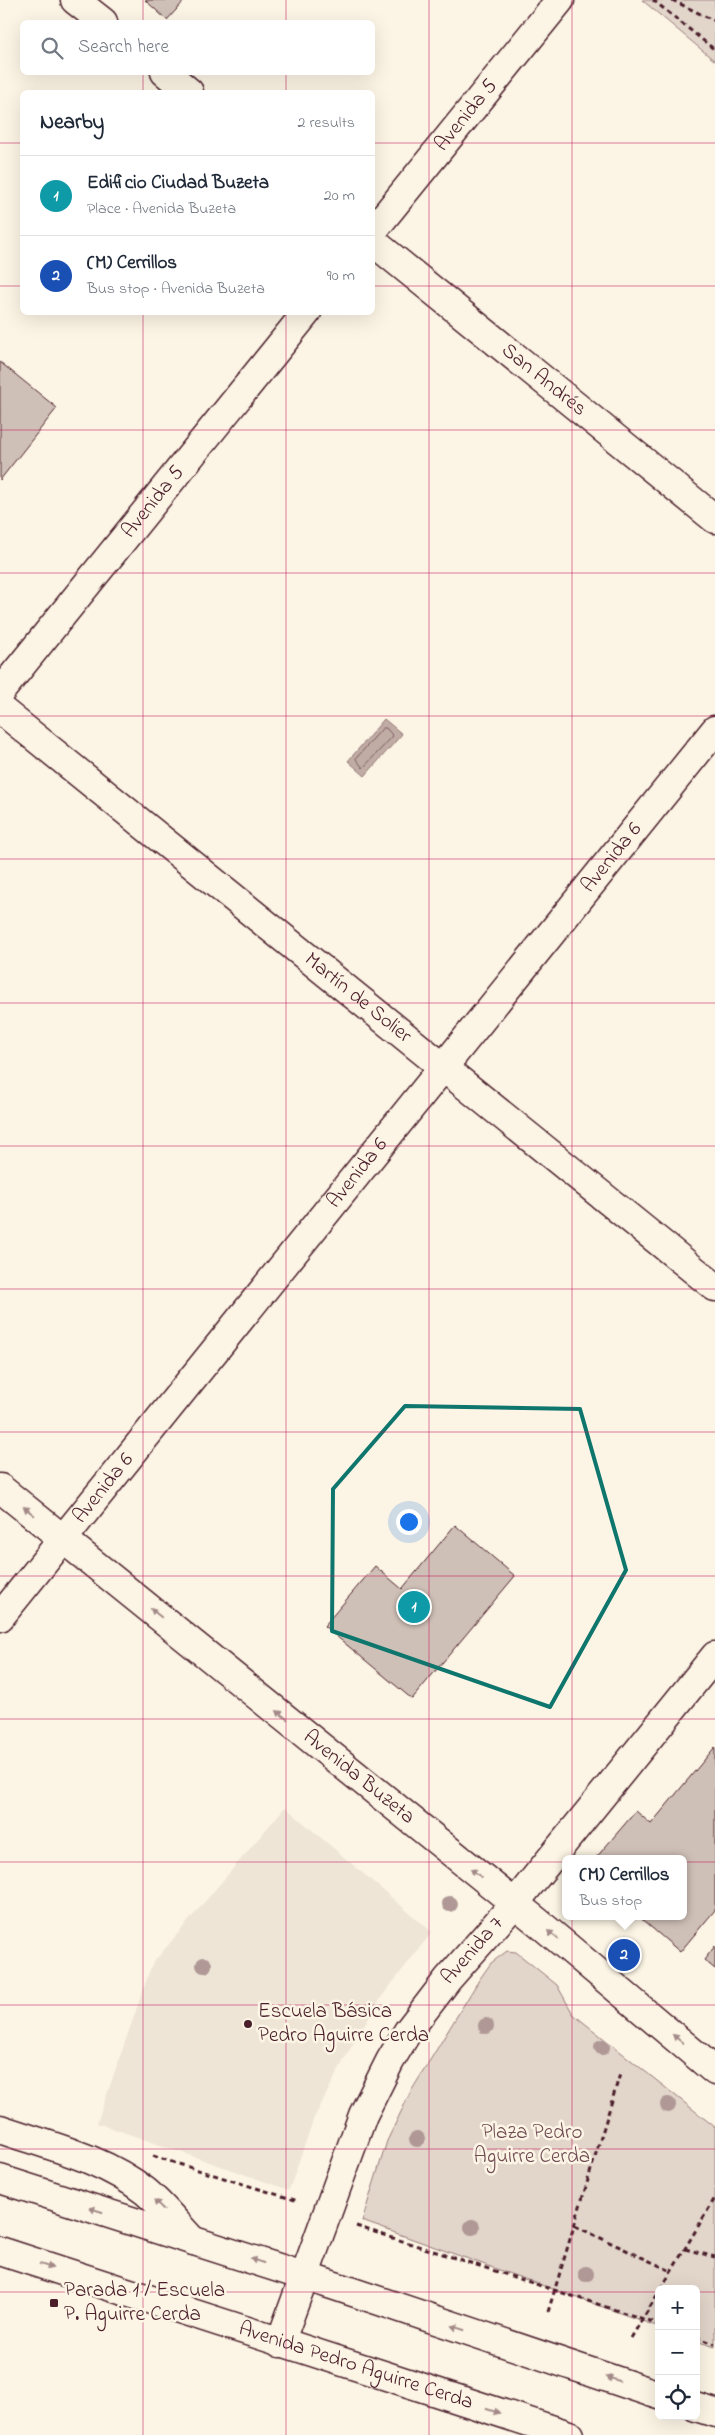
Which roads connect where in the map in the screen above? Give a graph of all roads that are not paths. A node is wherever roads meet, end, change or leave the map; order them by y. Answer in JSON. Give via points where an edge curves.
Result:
{"nodes":[{"id":1,"x":75,"y":0,"type":"edge"},
{"id":2,"x":560,"y":0,"type":"edge"},
{"id":3,"x":100,"y":20,"type":"edge"},
{"id":4,"x":169,"y":75,"type":"edge"},
{"id":5,"x":187,"y":90,"type":"edge"},
{"id":6,"x":375,"y":228,"type":"edge"},
{"id":7,"x":375,"y":243,"type":"edge"},
{"id":8,"x":305,"y":315,"type":"edge"},
{"id":9,"x":715,"y":519,"type":"edge"},
{"id":10,"x":0,"y":692,"type":"edge"},
{"id":11,"x":0,"y":709,"type":"edge"},
{"id":12,"x":715,"y":730,"type":"edge"},
{"id":13,"x":443,"y":1067,"type":"junction"},
{"id":14,"x":715,"y":1287,"type":"edge"},
{"id":15,"x":0,"y":1488,"type":"edge"},
{"id":16,"x":63,"y":1538,"type":"junction"},
{"id":17,"x":0,"y":1616,"type":"edge"},
{"id":18,"x":715,"y":1656,"type":"edge"},
{"id":19,"x":514,"y":1904,"type":"junction"},
{"id":20,"x":715,"y":2071,"type":"edge"},
{"id":21,"x":0,"y":2129,"type":"edge"},
{"id":22,"x":0,"y":2178,"type":"edge"},
{"id":23,"x":193,"y":2240,"type":"junction"},
{"id":24,"x":0,"y":2251,"type":"edge"},
{"id":25,"x":303,"y":2276,"type":"junction"},
{"id":26,"x":280,"y":2343,"type":"junction"},
{"id":27,"x":655,"y":2393,"type":"edge"},
{"id":28,"x":700,"y":2408,"type":"edge"},
{"id":29,"x":715,"y":2413,"type":"edge"},
{"id":30,"x":536,"y":2430,"type":"edge"},
{"id":31,"x":569,"y":2435,"type":"edge"}],
"edges":[{"from":1,"to":3,"type":"street"},
{"from":2,"to":6,"type":"street","name":"Avenida 5"},
{"from":4,"to":5,"type":"street"},
{"from":7,"to":9,"type":"street","name":"San Andrés"},
{"from":8,"to":10,"type":"street","name":"Avenida 5"},
{"from":11,"to":13,"type":"street","name":"Martín de Solier"},
{"from":12,"to":13,"type":"street","name":"Avenida 6"},
{"from":13,"to":14,"type":"street","name":"Martín de Solier"},
{"from":13,"to":16,"type":"street","name":"Avenida 6"},
{"from":16,"to":15,"type":"street","name":"Avenida Buzeta","one_way":true},
{"from":16,"to":17,"type":"street","name":"Avenida 6"},
{"from":19,"to":16,"type":"street","name":"Avenida Buzeta","one_way":true},
{"from":18,"to":19,"type":"street","name":"Avenida 7"},
{"from":20,"to":19,"type":"street","name":"Avenida Buzeta","one_way":true},
{"from":19,"to":25,"type":"street","name":"Avenida 7","via":[[428,2003],[390,2061],[363,2115]]},
{"from":23,"to":21,"type":"street","one_way":true,"via":[[161,2206],[128,2178],[92,2161]]},
{"from":23,"to":22,"type":"street","one_way":true},
{"from":25,"to":23,"type":"street","one_way":true},
{"from":24,"to":26,"type":"street","name":"Avenida Pedro Aguirre Cerda","one_way":true},
{"from":25,"to":26,"type":"street","name":"Avenida 7"},
{"from":27,"to":25,"type":"street","one_way":true},
{"from":26,"to":30,"type":"street","name":"Avenida Pedro Aguirre Cerda","one_way":true},
{"from":28,"to":29,"type":"street"},
{"from":30,"to":31,"type":"street","name":"Avenida Pedro Aguirre Cerda"}]}
